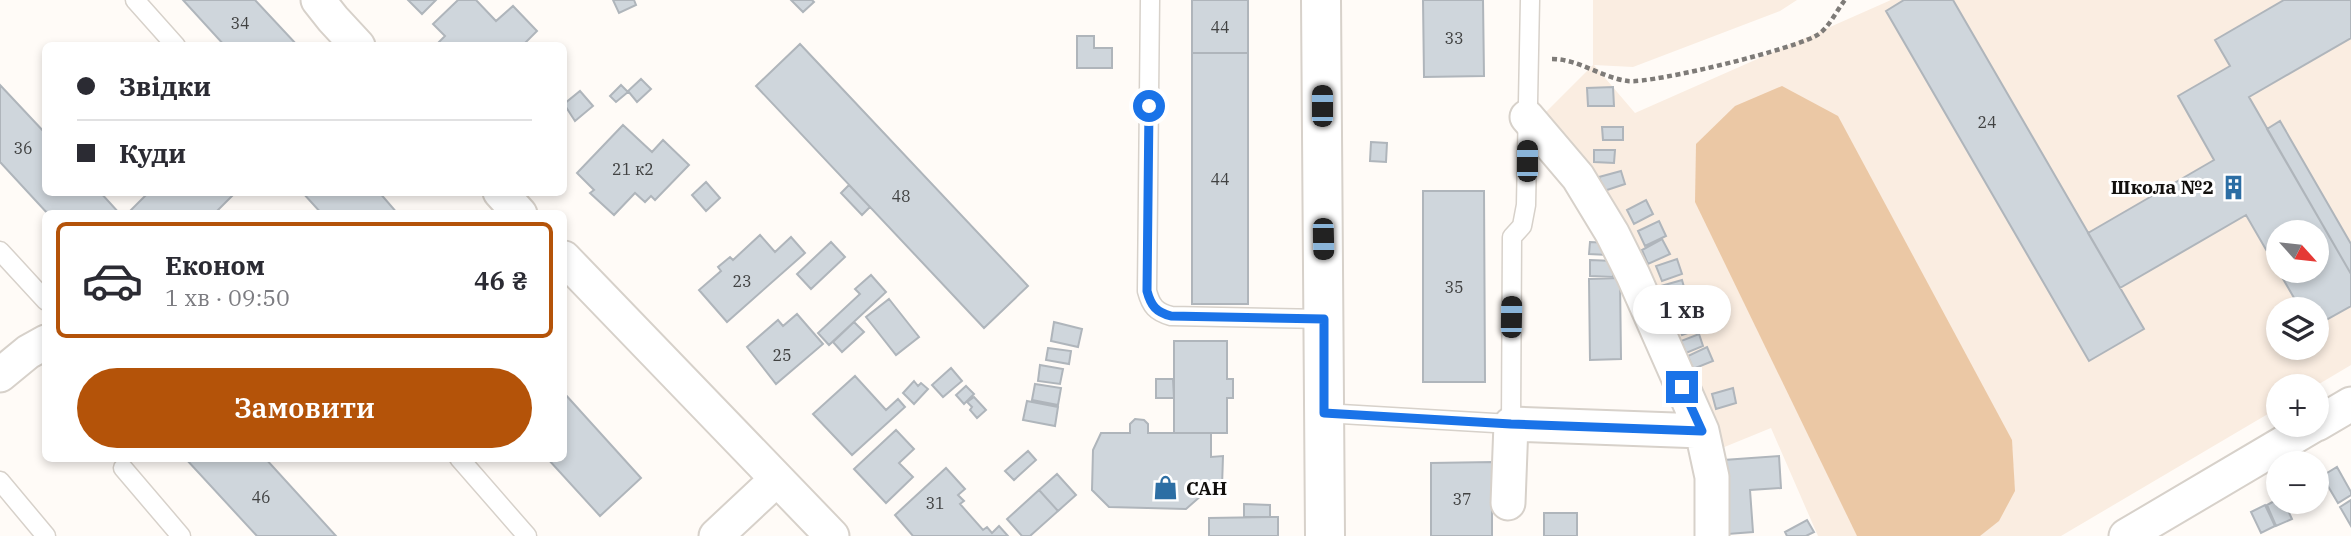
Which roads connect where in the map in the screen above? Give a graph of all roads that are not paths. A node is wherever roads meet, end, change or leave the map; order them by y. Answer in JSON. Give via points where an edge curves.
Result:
{"nodes":[{"id":1,"x":135,"y":0,"type":"edge"},
{"id":2,"x":318,"y":0,"type":"edge"},
{"id":3,"x":1150,"y":0,"type":"edge"},
{"id":4,"x":1321,"y":0,"type":"edge"},
{"id":5,"x":1530,"y":0,"type":"edge"},
{"id":6,"x":172,"y":42,"type":"edge"},
{"id":7,"x":354,"y":42,"type":"edge"},
{"id":8,"x":1527,"y":117,"type":"junction"},
{"id":9,"x":504,"y":196,"type":"edge"},
{"id":10,"x":516,"y":210,"type":"edge"},
{"id":11,"x":0,"y":251,"type":"edge"},
{"id":12,"x":567,"y":261,"type":"edge"},
{"id":13,"x":42,"y":296,"type":"edge"},
{"id":14,"x":1324,"y":319,"type":"junction"},
{"id":15,"x":42,"y":344,"type":"edge"},
{"id":16,"x":0,"y":375,"type":"edge"},
{"id":17,"x":2351,"y":404,"type":"edge"},
{"id":18,"x":1324,"y":413,"type":"junction"},
{"id":19,"x":2329,"y":417,"type":"edge"},
{"id":20,"x":1511,"y":424,"type":"junction"},
{"id":21,"x":1702,"y":431,"type":"junction"},
{"id":22,"x":2294,"y":437,"type":"edge"},
{"id":23,"x":462,"y":462,"type":"edge"},
{"id":24,"x":123,"y":468,"type":"dead end"},
{"id":25,"x":777,"y":479,"type":"junction"},
{"id":26,"x":0,"y":481,"type":"edge"},
{"id":27,"x":1508,"y":503,"type":"dead end"},
{"id":28,"x":46,"y":536,"type":"edge"},
{"id":29,"x":181,"y":536,"type":"edge"},
{"id":30,"x":527,"y":536,"type":"edge"},
{"id":31,"x":716,"y":536,"type":"edge"},
{"id":32,"x":832,"y":536,"type":"edge"},
{"id":33,"x":1325,"y":536,"type":"edge"},
{"id":34,"x":1712,"y":536,"type":"edge"},
{"id":35,"x":2126,"y":536,"type":"edge"}],
"edges":[{"from":1,"to":6,"type":"lane"},
{"from":2,"to":7,"type":"street"},
{"from":3,"to":14,"type":"lane","via":[[1150,304],[1171,316]]},
{"from":4,"to":14,"type":"street"},
{"from":5,"to":8,"type":"lane"},
{"from":8,"to":20,"type":"lane","via":[[1525,218],[1512,237]]},
{"from":8,"to":21,"type":"street","via":[[1578,177],[1612,233]]},
{"from":9,"to":10,"type":"street"},
{"from":11,"to":13,"type":"lane"},
{"from":12,"to":25,"type":"street"},
{"from":14,"to":18,"type":"street"},
{"from":15,"to":16,"type":"street"},
{"from":17,"to":19,"type":"street"},
{"from":18,"to":20,"type":"lane"},
{"from":18,"to":33,"type":"street"},
{"from":20,"to":21,"type":"street"},
{"from":20,"to":27,"type":"street"},
{"from":21,"to":34,"type":"street","via":[[1712,477]]},
{"from":22,"to":35,"type":"street"},
{"from":23,"to":30,"type":"lane"},
{"from":24,"to":29,"type":"lane"},
{"from":25,"to":31,"type":"street"},
{"from":25,"to":32,"type":"street"},
{"from":26,"to":28,"type":"lane"}]}
